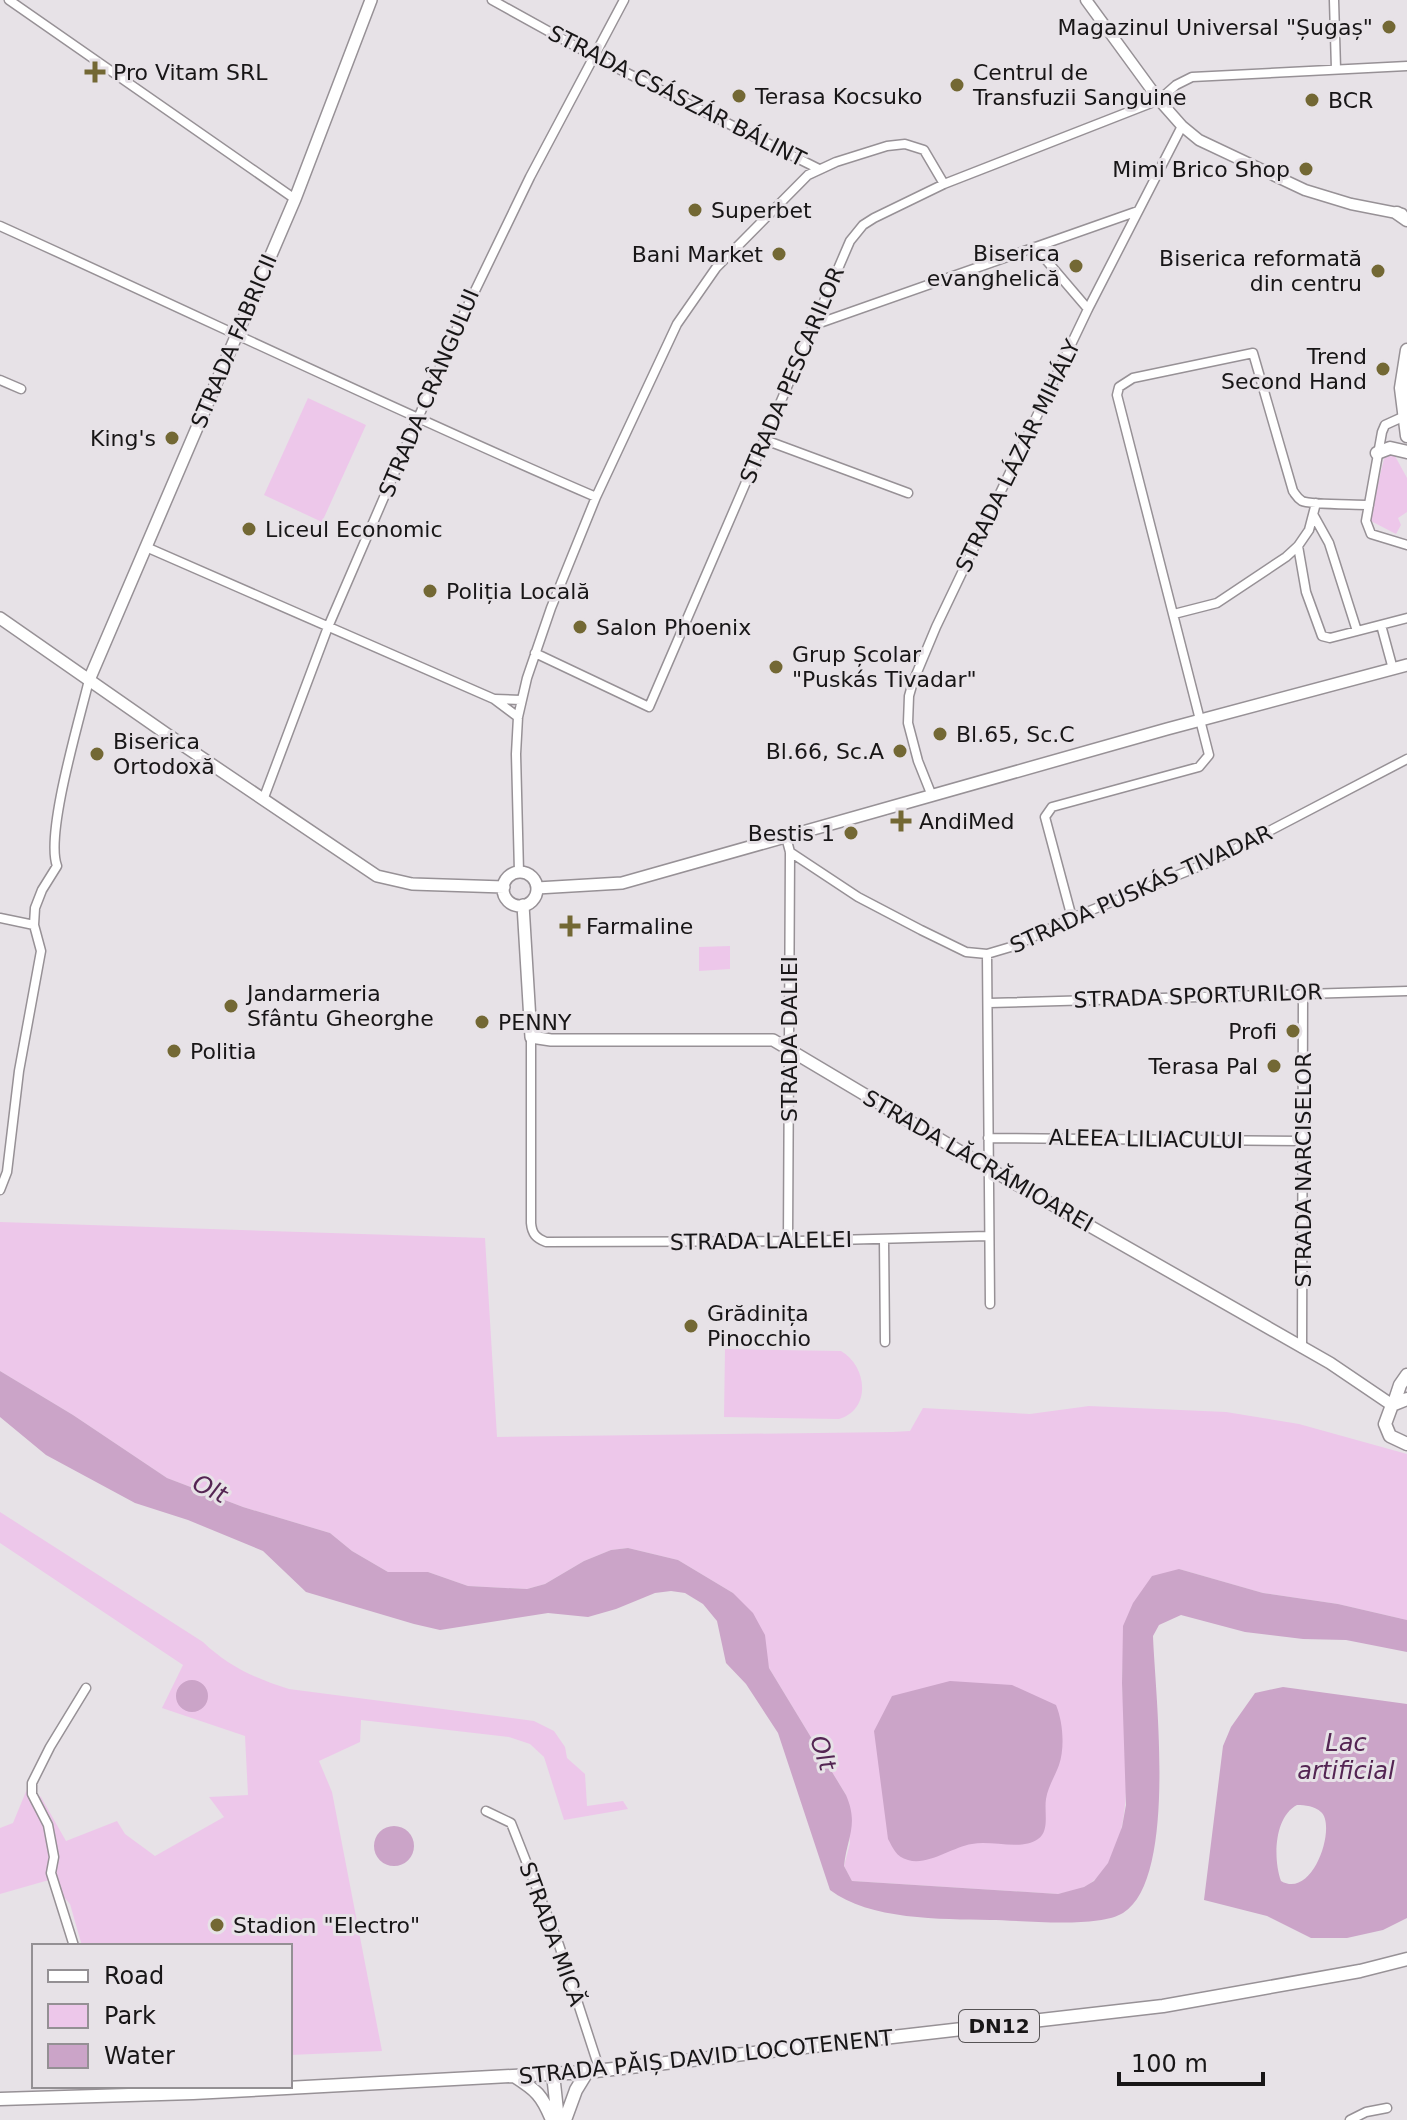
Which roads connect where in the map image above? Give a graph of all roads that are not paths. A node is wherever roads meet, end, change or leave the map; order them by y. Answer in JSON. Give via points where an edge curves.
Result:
{"nodes":[{"id":1,"x":9,"y":0,"type":"edge"},
{"id":2,"x":371,"y":0,"type":"edge"},
{"id":3,"x":492,"y":0,"type":"edge"},
{"id":4,"x":624,"y":0,"type":"edge"},
{"id":5,"x":1086,"y":0,"type":"edge"},
{"id":6,"x":1334,"y":0,"type":"edge"},
{"id":7,"x":595,"y":57,"type":"junction"},
{"id":8,"x":1407,"y":66,"type":"edge"},
{"id":9,"x":1336,"y":69,"type":"junction"},
{"id":10,"x":1159,"y":100,"type":"junction"},
{"id":11,"x":1182,"y":126,"type":"junction"},
{"id":12,"x":819,"y":169,"type":"junction"},
{"id":13,"x":944,"y":184,"type":"junction"},
{"id":14,"x":295,"y":199,"type":"junction"},
{"id":15,"x":1139,"y":211,"type":"junction"},
{"id":16,"x":1404,"y":216,"type":"edge"},
{"id":17,"x":0,"y":226,"type":"edge"},
{"id":18,"x":1035,"y":247,"type":"junction"},
{"id":19,"x":1088,"y":309,"type":"junction"},
{"id":20,"x":814,"y":325,"type":"junction"},
{"id":21,"x":238,"y":334,"type":"junction"},
{"id":22,"x":1407,"y":350,"type":"edge"},
{"id":23,"x":0,"y":380,"type":"edge"},
{"id":24,"x":21,"y":389,"type":"dead end"},
{"id":25,"x":1405,"y":415,"type":"edge"},
{"id":26,"x":417,"y":420,"type":"junction"},
{"id":27,"x":1407,"y":436,"type":"edge"},
{"id":28,"x":765,"y":440,"type":"junction"},
{"id":29,"x":1407,"y":452,"type":"edge"},
{"id":30,"x":1377,"y":453,"type":"junction"},
{"id":31,"x":908,"y":493,"type":"dead end"},
{"id":32,"x":596,"y":497,"type":"junction"},
{"id":33,"x":1316,"y":503,"type":"junction"},
{"id":34,"x":1369,"y":505,"type":"junction"},
{"id":35,"x":1314,"y":516,"type":"junction"},
{"id":36,"x":1407,"y":545,"type":"edge"},
{"id":37,"x":1298,"y":546,"type":"junction"},
{"id":38,"x":146,"y":547,"type":"junction"},
{"id":39,"x":1174,"y":614,"type":"junction"},
{"id":40,"x":0,"y":618,"type":"edge"},
{"id":41,"x":1407,"y":618,"type":"edge"},
{"id":42,"x":1381,"y":625,"type":"junction"},
{"id":43,"x":328,"y":627,"type":"junction"},
{"id":44,"x":1357,"y":631,"type":"junction"},
{"id":45,"x":535,"y":653,"type":"junction"},
{"id":46,"x":1407,"y":665,"type":"edge"},
{"id":47,"x":1393,"y":669,"type":"junction"},
{"id":48,"x":89,"y":680,"type":"junction"},
{"id":49,"x":494,"y":699,"type":"junction"},
{"id":50,"x":521,"y":700,"type":"junction"},
{"id":51,"x":518,"y":717,"type":"junction"},
{"id":52,"x":1202,"y":720,"type":"junction"},
{"id":53,"x":1407,"y":759,"type":"edge"},
{"id":54,"x":932,"y":796,"type":"junction"},
{"id":55,"x":263,"y":800,"type":"junction"},
{"id":56,"x":786,"y":837,"type":"junction"},
{"id":57,"x":790,"y":852,"type":"junction"},
{"id":58,"x":519,"y":872,"type":"junction"},
{"id":59,"x":504,"y":887,"type":"junction"},
{"id":60,"x":537,"y":888,"type":"junction"},
{"id":61,"x":523,"y":905,"type":"junction"},
{"id":62,"x":0,"y":918,"type":"edge"},
{"id":63,"x":1072,"y":918,"type":"junction"},
{"id":64,"x":34,"y":925,"type":"junction"},
{"id":65,"x":987,"y":954,"type":"junction"},
{"id":66,"x":1407,"y":991,"type":"edge"},
{"id":67,"x":1303,"y":993,"type":"junction"},
{"id":68,"x":989,"y":1003,"type":"junction"},
{"id":69,"x":531,"y":1037,"type":"junction"},
{"id":70,"x":789,"y":1049,"type":"junction"},
{"id":71,"x":988,"y":1138,"type":"junction"},
{"id":72,"x":1303,"y":1141,"type":"junction"},
{"id":73,"x":988,"y":1168,"type":"junction"},
{"id":74,"x":3,"y":1173,"type":"edge"},
{"id":75,"x":0,"y":1190,"type":"edge"},
{"id":76,"x":988,"y":1236,"type":"junction"},
{"id":77,"x":884,"y":1240,"type":"junction"},
{"id":78,"x":788,"y":1241,"type":"junction"},
{"id":79,"x":990,"y":1304,"type":"dead end"},
{"id":80,"x":885,"y":1342,"type":"dead end"},
{"id":81,"x":1302,"y":1348,"type":"junction"},
{"id":82,"x":1407,"y":1375,"type":"edge"},
{"id":83,"x":1407,"y":1399,"type":"edge"},
{"id":84,"x":1393,"y":1404,"type":"junction"},
{"id":85,"x":1405,"y":1444,"type":"edge"},
{"id":86,"x":86,"y":1688,"type":"dead end"},
{"id":87,"x":486,"y":1811,"type":"dead end"},
{"id":88,"x":73,"y":1944,"type":"edge"},
{"id":89,"x":1407,"y":1959,"type":"edge"},
{"id":90,"x":593,"y":2071,"type":"junction"},
{"id":91,"x":553,"y":2074,"type":"junction"},
{"id":92,"x":514,"y":2076,"type":"junction"},
{"id":93,"x":292,"y":2084,"type":"edge"},
{"id":94,"x":161,"y":2088,"type":"edge"},
{"id":95,"x":102,"y":2090,"type":"edge"},
{"id":96,"x":0,"y":2099,"type":"edge"},
{"id":97,"x":1387,"y":2108,"type":"dead end"},
{"id":98,"x":555,"y":2120,"type":"edge"},
{"id":99,"x":565,"y":2120,"type":"edge"},
{"id":100,"x":1350,"y":2120,"type":"edge"}],
"edges":[{"from":1,"to":14,"type":"street"},
{"from":2,"to":14,"type":"main road","name":"STRADA FABRICII"},
{"from":3,"to":7,"type":"street","name":"STRADA CSÁSZÁR BÁLINT"},
{"from":4,"to":7,"type":"street","name":"STRADA CRÂNGULUI"},
{"from":5,"to":10,"type":"street"},
{"from":6,"to":9,"type":"street"},
{"from":7,"to":12,"type":"street","name":"STRADA CSÁSZÁR BÁLINT"},
{"from":7,"to":26,"type":"street","name":"STRADA CRÂNGULUI","via":[[482,273]]},
{"from":8,"to":9,"type":"street","name":"STRADA PESCARILOR"},
{"from":9,"to":10,"type":"street","name":"STRADA PESCARILOR","via":[[1192,77]]},
{"from":10,"to":11,"type":"street"},
{"from":10,"to":13,"type":"street","name":"STRADA PESCARILOR"},
{"from":11,"to":15,"type":"street","name":"STRADA LÁZÁR MIHÁLY"},
{"from":11,"to":16,"type":"street","via":[[1220,151],[1305,190]]},
{"from":12,"to":13,"type":"street","via":[[905,144],[924,150]]},
{"from":12,"to":32,"type":"street","via":[[798,183],[726,257],[688,304]]},
{"from":13,"to":20,"type":"street","name":"STRADA PESCARILOR","via":[[855,232]]},
{"from":14,"to":21,"type":"main road","name":"STRADA FABRICII"},
{"from":15,"to":18,"type":"street"},
{"from":15,"to":19,"type":"street","name":"STRADA LÁZÁR MIHÁLY"},
{"from":17,"to":21,"type":"street"},
{"from":18,"to":19,"type":"street"},
{"from":18,"to":20,"type":"street"},
{"from":19,"to":54,"type":"street","name":"STRADA LÁZÁR MIHÁLY","via":[[913,682],[908,723]]},
{"from":20,"to":28,"type":"street","name":"STRADA PESCARILOR"},
{"from":21,"to":26,"type":"street"},
{"from":21,"to":38,"type":"main road","name":"STRADA FABRICII"},
{"from":22,"to":25,"type":"main road","via":[[1401,388]]},
{"from":23,"to":24,"type":"street"},
{"from":25,"to":27,"type":"main road"},
{"from":25,"to":30,"type":"street","via":[[1385,425]]},
{"from":26,"to":32,"type":"street"},
{"from":26,"to":43,"type":"street","name":"STRADA CRÂNGULUI"},
{"from":28,"to":31,"type":"street"},
{"from":28,"to":45,"type":"street","name":"STRADA PESCARILOR","via":[[649,707]]},
{"from":29,"to":30,"type":"main road","via":[[1390,448]]},
{"from":30,"to":34,"type":"street"},
{"from":32,"to":45,"type":"street"},
{"from":33,"to":34,"type":"street"},
{"from":33,"to":35,"type":"street"},
{"from":33,"to":39,"type":"street","via":[[1302,501],[1293,491],[1255,354],[1124,382],[1117,395]]},
{"from":34,"to":36,"type":"street","via":[[1366,521],[1371,534]]},
{"from":35,"to":37,"type":"street"},
{"from":35,"to":44,"type":"street","via":[[1329,543]]},
{"from":37,"to":39,"type":"street","via":[[1217,603]]},
{"from":37,"to":44,"type":"street","via":[[1319,633],[1330,638]]},
{"from":38,"to":43,"type":"street"},
{"from":38,"to":48,"type":"main road","name":"STRADA FABRICII"},
{"from":39,"to":52,"type":"street"},
{"from":40,"to":48,"type":"main road"},
{"from":41,"to":42,"type":"street"},
{"from":42,"to":44,"type":"street"},
{"from":42,"to":47,"type":"street"},
{"from":43,"to":49,"type":"street"},
{"from":43,"to":55,"type":"street","name":"STRADA CRÂNGULUI"},
{"from":45,"to":50,"type":"street"},
{"from":46,"to":47,"type":"main road"},
{"from":47,"to":52,"type":"main road"},
{"from":48,"to":55,"type":"main road"},
{"from":48,"to":64,"type":"street","via":[[54,841],[57,866],[42,890]]},
{"from":49,"to":50,"type":"street"},
{"from":49,"to":51,"type":"street"},
{"from":50,"to":51,"type":"street"},
{"from":51,"to":58,"type":"street"},
{"from":52,"to":54,"type":"main road"},
{"from":52,"to":63,"type":"street","via":[[1209,755],[1199,767],[1052,807],[1045,817]]},
{"from":53,"to":63,"type":"street","name":"STRADA PUSKÁS TIVADAR","via":[[1223,856]]},
{"from":54,"to":56,"type":"main road"},
{"from":55,"to":59,"type":"main road","via":[[377,876],[412,884]]},
{"from":56,"to":57,"type":"street","name":"STRADA DALIEI"},
{"from":56,"to":60,"type":"main road","via":[[622,883]]},
{"from":57,"to":65,"type":"street","name":"STRADA PUSKÁS TIVADAR","via":[[921,930],[966,952]]},
{"from":57,"to":70,"type":"street","name":"STRADA DALIEI"},
{"from":58,"to":59,"type":"main road"},
{"from":58,"to":60,"type":"main road","via":[[533,878]]},
{"from":59,"to":61,"type":"main road","via":[[509,901]]},
{"from":60,"to":61,"type":"main road","via":[[535,897]]},
{"from":61,"to":69,"type":"main road"},
{"from":62,"to":64,"type":"street"},
{"from":63,"to":65,"type":"street","name":"STRADA PUSKÁS TIVADAR"},
{"from":64,"to":74,"type":"street","via":[[41,951]]},
{"from":65,"to":68,"type":"street"},
{"from":66,"to":67,"type":"street","name":"STRADA SPORTURILOR"},
{"from":67,"to":68,"type":"street","name":"STRADA SPORTURILOR"},
{"from":67,"to":72,"type":"street","name":"STRADA NARCISELOR"},
{"from":68,"to":71,"type":"street"},
{"from":69,"to":70,"type":"main road","name":"STRADA LĂCRĂMIOAREI","via":[[763,1039]]},
{"from":69,"to":78,"type":"street","name":"STRADA LALELEI","via":[[535,1236],[546,1242]]},
{"from":70,"to":73,"type":"main road","name":"STRADA LĂCRĂMIOAREI"},
{"from":70,"to":78,"type":"street","name":"STRADA DALIEI"},
{"from":71,"to":72,"type":"street","name":"ALEEA LILIACULUI"},
{"from":71,"to":73,"type":"street"},
{"from":72,"to":81,"type":"street","name":"STRADA NARCISELOR"},
{"from":73,"to":76,"type":"street"},
{"from":73,"to":81,"type":"main road","name":"STRADA LĂCRĂMIOAREI"},
{"from":74,"to":75,"type":"street"},
{"from":76,"to":77,"type":"street","name":"STRADA LALELEI"},
{"from":76,"to":79,"type":"street"},
{"from":77,"to":78,"type":"street","name":"STRADA LALELEI"},
{"from":77,"to":80,"type":"street"},
{"from":81,"to":84,"type":"main road","name":"STRADA LĂCRĂMIOAREI"},
{"from":82,"to":84,"type":"main road"},
{"from":83,"to":84,"type":"main road"},
{"from":84,"to":85,"type":"main road","via":[[1385,1424],[1390,1436]]},
{"from":86,"to":88,"type":"street","via":[[32,1783],[50,1833],[51,1873]]},
{"from":87,"to":90,"type":"street","name":"STRADA MICĂ","via":[[511,1823],[559,1945]]},
{"from":89,"to":90,"type":"main road","name":"STRADA PĂIȘ DAVID LOCOTENENT","number":"DN12","via":[[1149,2008]]},
{"from":90,"to":91,"type":"main road","name":"STRADA PĂIȘ DAVID LOCOTENENT","number":"DN12"},
{"from":90,"to":99,"type":"main road","via":[[576,2090]]},
{"from":91,"to":92,"type":"main road","name":"STRADA PĂIȘ DAVID LOCOTENENT","number":"DN12"},
{"from":91,"to":98,"type":"main road"},
{"from":92,"to":93,"type":"main road","name":"STRADA PĂIȘ DAVID LOCOTENENT","number":"DN12"},
{"from":92,"to":98,"type":"main road","via":[[537,2090]]},
{"from":94,"to":95,"type":"main road","name":"STRADA PĂIȘ DAVID LOCOTENENT","number":"DN12"},
{"from":95,"to":96,"type":"main road","name":"STRADA PĂIȘ DAVID LOCOTENENT","number":"DN12"},
{"from":97,"to":100,"type":"street"}]}
